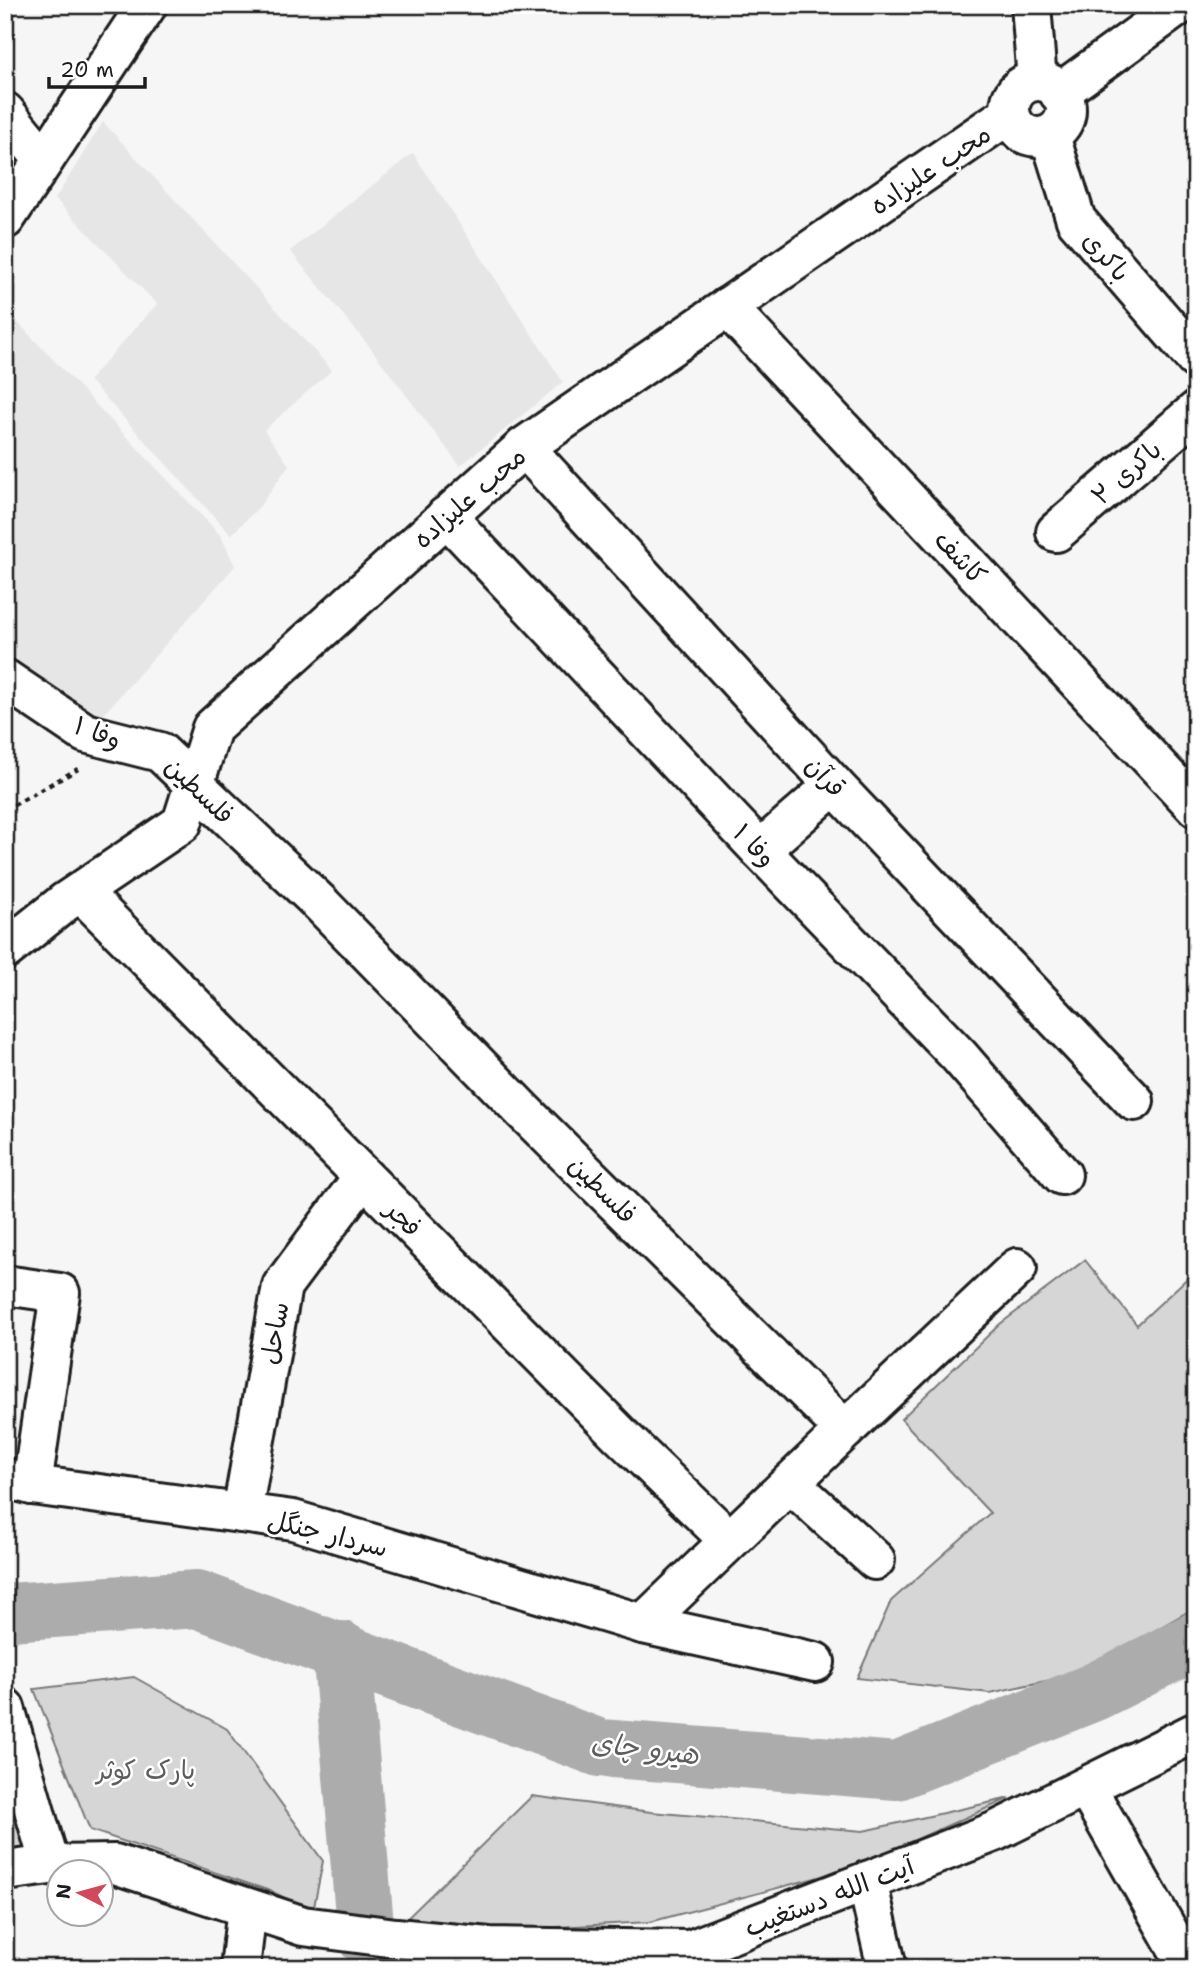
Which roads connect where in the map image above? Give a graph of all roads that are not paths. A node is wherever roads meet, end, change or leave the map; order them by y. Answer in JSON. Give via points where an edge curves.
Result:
{"nodes":[{"id":1,"x":147,"y":5,"type":"edge"},
{"id":2,"x":1031,"y":5,"type":"edge"},
{"id":3,"x":1180,"y":5,"type":"edge"},
{"id":4,"x":1048,"y":87,"type":"junction"},
{"id":5,"x":5,"y":112,"type":"edge"},
{"id":6,"x":1009,"y":114,"type":"junction"},
{"id":7,"x":1050,"y":136,"type":"junction"},
{"id":8,"x":44,"y":160,"type":"junction"},
{"id":9,"x":5,"y":219,"type":"edge"},
{"id":10,"x":727,"y":307,"type":"junction"},
{"id":11,"x":1196,"y":359,"type":"edge"},
{"id":12,"x":1196,"y":411,"type":"edge"},
{"id":13,"x":524,"y":447,"type":"junction"},
{"id":14,"x":446,"y":516,"type":"junction"},
{"id":15,"x":1056,"y":532,"type":"dead end"},
{"id":16,"x":5,"y":679,"type":"edge"},
{"id":17,"x":143,"y":747,"type":"joint"},
{"id":18,"x":194,"y":784,"type":"junction"},
{"id":19,"x":834,"y":785,"type":"junction"},
{"id":20,"x":1196,"y":807,"type":"edge"},
{"id":21,"x":760,"y":850,"type":"junction"},
{"id":22,"x":81,"y":892,"type":"junction"},
{"id":23,"x":5,"y":950,"type":"edge"},
{"id":24,"x":1134,"y":1101,"type":"dead end"},
{"id":25,"x":1062,"y":1175,"type":"dead end"},
{"id":26,"x":363,"y":1177,"type":"junction"},
{"id":27,"x":1017,"y":1268,"type":"dead end"},
{"id":28,"x":5,"y":1285,"type":"edge"},
{"id":29,"x":845,"y":1430,"type":"junction"},
{"id":30,"x":18,"y":1481,"type":"edge"},
{"id":31,"x":790,"y":1483,"type":"junction"},
{"id":32,"x":242,"y":1513,"type":"junction"},
{"id":33,"x":729,"y":1541,"type":"junction"},
{"id":34,"x":874,"y":1560,"type":"dead end"},
{"id":35,"x":642,"y":1623,"type":"junction"},
{"id":36,"x":815,"y":1662,"type":"dead end"},
{"id":37,"x":5,"y":1708,"type":"edge"},
{"id":38,"x":1196,"y":1732,"type":"edge"},
{"id":39,"x":1086,"y":1787,"type":"junction"},
{"id":40,"x":48,"y":1857,"type":"edge"},
{"id":41,"x":116,"y":1864,"type":"edge"},
{"id":42,"x":46,"y":1866,"type":"edge"},
{"id":43,"x":5,"y":1871,"type":"edge"},
{"id":44,"x":867,"y":1881,"type":"junction"},
{"id":45,"x":247,"y":1908,"type":"junction"},
{"id":46,"x":487,"y":1957,"type":"edge"},
{"id":47,"x":240,"y":1968,"type":"edge"},
{"id":48,"x":887,"y":1968,"type":"edge"},
{"id":49,"x":1189,"y":1968,"type":"edge"}],
"edges":[{"from":1,"to":8,"type":"street"},
{"from":2,"to":4,"type":"street"},
{"from":3,"to":4,"type":"street"},
{"from":4,"to":6,"type":"street","via":[[1020,86]]},
{"from":4,"to":7,"type":"street","via":[[1066,114]]},
{"from":5,"to":8,"type":"street"},
{"from":6,"to":7,"type":"street","via":[[1018,130],[1031,137]]},
{"from":6,"to":10,"type":"street","name":"محب علیزاده"},
{"from":7,"to":11,"type":"street","name":"باکری","via":[[1076,220]]},
{"from":8,"to":9,"type":"street"},
{"from":10,"to":13,"type":"street","name":"محب علیزاده"},
{"from":10,"to":20,"type":"street","name":"کاشف"},
{"from":12,"to":15,"type":"street","name":"باکری ۲"},
{"from":13,"to":14,"type":"street","name":"محب علیزاده"},
{"from":13,"to":19,"type":"street","name":"قرآن"},
{"from":14,"to":18,"type":"street","name":"محب علیزاده","via":[[212,728]]},
{"from":14,"to":21,"type":"street","name":"وفا ۱"},
{"from":16,"to":17,"type":"street","name":"وفا ۱","via":[[85,733]]},
{"from":17,"to":18,"type":"street","name":"فلسطین"},
{"from":18,"to":22,"type":"street","name":"محب علیزاده","via":[[182,823]]},
{"from":18,"to":29,"type":"street","name":"فلسطین","via":[[321,904]]},
{"from":19,"to":21,"type":"street"},
{"from":19,"to":24,"type":"street","name":"قرآن"},
{"from":21,"to":25,"type":"street","name":"وفا ۱","via":[[959,1056]]},
{"from":22,"to":23,"type":"street","name":"محب علیزاده"},
{"from":22,"to":26,"type":"street","name":"فجر"},
{"from":26,"to":32,"type":"street","name":"ساحل","via":[[282,1286]]},
{"from":26,"to":33,"type":"street","name":"فجر"},
{"from":27,"to":29,"type":"street"},
{"from":28,"to":30,"type":"street","via":[[60,1293]]},
{"from":29,"to":31,"type":"street"},
{"from":30,"to":32,"type":"street","name":"سردار جنگل"},
{"from":31,"to":33,"type":"street"},
{"from":31,"to":34,"type":"street"},
{"from":32,"to":35,"type":"street","name":"سردار جنگل","via":[[293,1520]]},
{"from":33,"to":35,"type":"street"},
{"from":35,"to":36,"type":"street","name":"سردار جنگل"},
{"from":37,"to":40,"type":"street"},
{"from":38,"to":39,"type":"street","name":"آیت الله دستغیب"},
{"from":39,"to":44,"type":"street","name":"آیت الله دستغیب","via":[[994,1832]]},
{"from":39,"to":49,"type":"street"},
{"from":41,"to":45,"type":"street"},
{"from":42,"to":43,"type":"street"},
{"from":44,"to":46,"type":"street","name":"آیت الله دستغیب","via":[[690,1950]]},
{"from":44,"to":48,"type":"street"},
{"from":45,"to":46,"type":"street","name":"آیت الله دستغیب","via":[[303,1926],[396,1938]]},
{"from":45,"to":47,"type":"street"}]}
